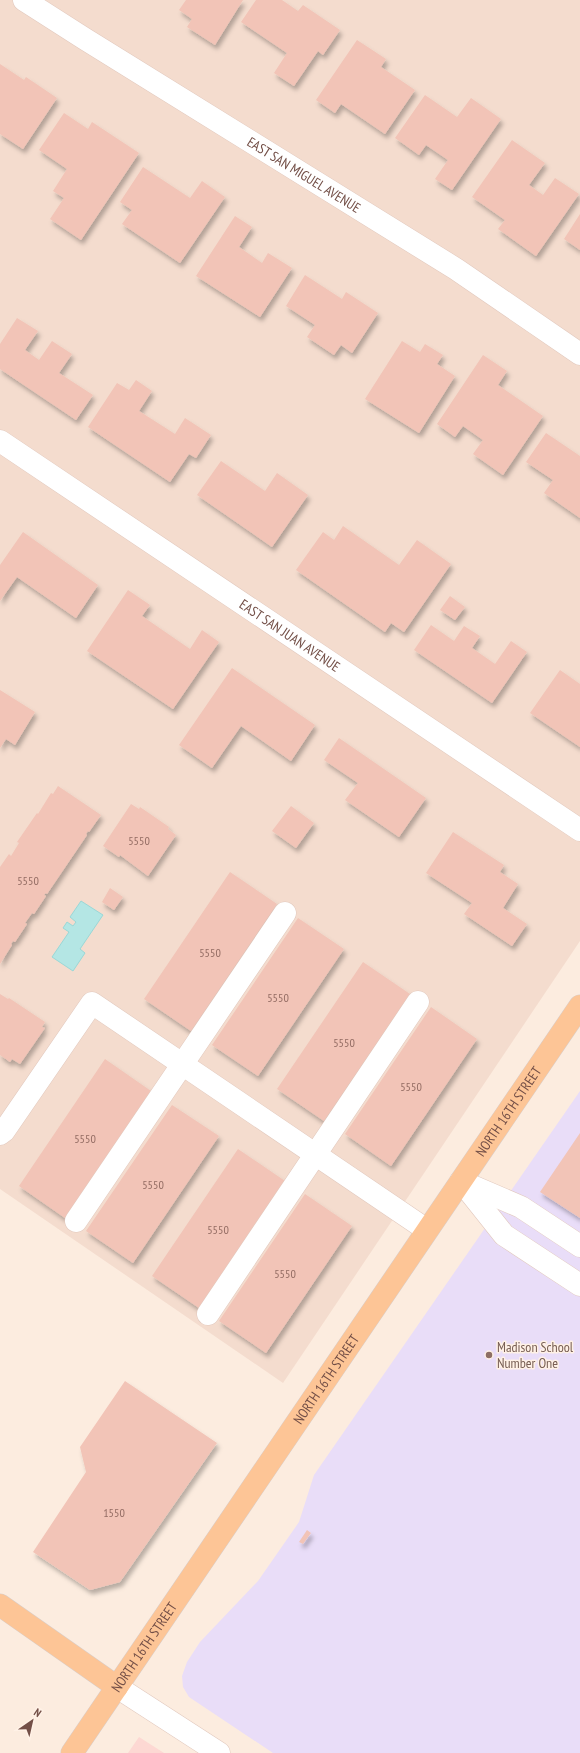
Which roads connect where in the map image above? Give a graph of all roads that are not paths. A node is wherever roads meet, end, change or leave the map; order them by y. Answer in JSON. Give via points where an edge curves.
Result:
{"nodes":[{"id":1,"x":24,"y":0,"type":"edge"},
{"id":2,"x":580,"y":354,"type":"edge"},
{"id":3,"x":0,"y":441,"type":"edge"},
{"id":4,"x":580,"y":830,"type":"edge"},
{"id":5,"x":285,"y":913,"type":"dead end"},
{"id":6,"x":418,"y":1002,"type":"dead end"},
{"id":7,"x":580,"y":1006,"type":"edge"},
{"id":8,"x":183,"y":1064,"type":"junction"},
{"id":9,"x":0,"y":1134,"type":"edge"},
{"id":10,"x":316,"y":1154,"type":"junction"},
{"id":11,"x":461,"y":1181,"type":"junction"},
{"id":12,"x":76,"y":1221,"type":"dead end"},
{"id":13,"x":427,"y":1230,"type":"junction"},
{"id":14,"x":580,"y":1246,"type":"edge"},
{"id":15,"x":580,"y":1285,"type":"edge"},
{"id":16,"x":208,"y":1314,"type":"dead end"},
{"id":17,"x":0,"y":1605,"type":"edge"},
{"id":18,"x":117,"y":1687,"type":"junction"},
{"id":19,"x":72,"y":1753,"type":"edge"},
{"id":20,"x":219,"y":1753,"type":"edge"}],
"edges":[{"from":1,"to":2,"type":"street","name":"EAST SAN MIGUEL AVENUE","via":[[456,269]]},
{"from":3,"to":4,"type":"street","name":"EAST SAN JUAN AVENUE"},
{"from":5,"to":8,"type":"street"},
{"from":6,"to":10,"type":"street"},
{"from":7,"to":11,"type":"main road","name":"NORTH 16TH STREET"},
{"from":8,"to":9,"type":"street","via":[[92,1003]]},
{"from":8,"to":10,"type":"street"},
{"from":8,"to":12,"type":"street"},
{"from":10,"to":13,"type":"street"},
{"from":10,"to":16,"type":"street"},
{"from":11,"to":13,"type":"main road","name":"NORTH 16TH STREET"},
{"from":11,"to":14,"type":"street","via":[[521,1207]]},
{"from":11,"to":15,"type":"street","via":[[504,1235]]},
{"from":13,"to":18,"type":"main road","name":"NORTH 16TH STREET"},
{"from":17,"to":18,"type":"main road"},
{"from":18,"to":19,"type":"main road","name":"NORTH 16TH STREET"},
{"from":18,"to":20,"type":"street"}]}
